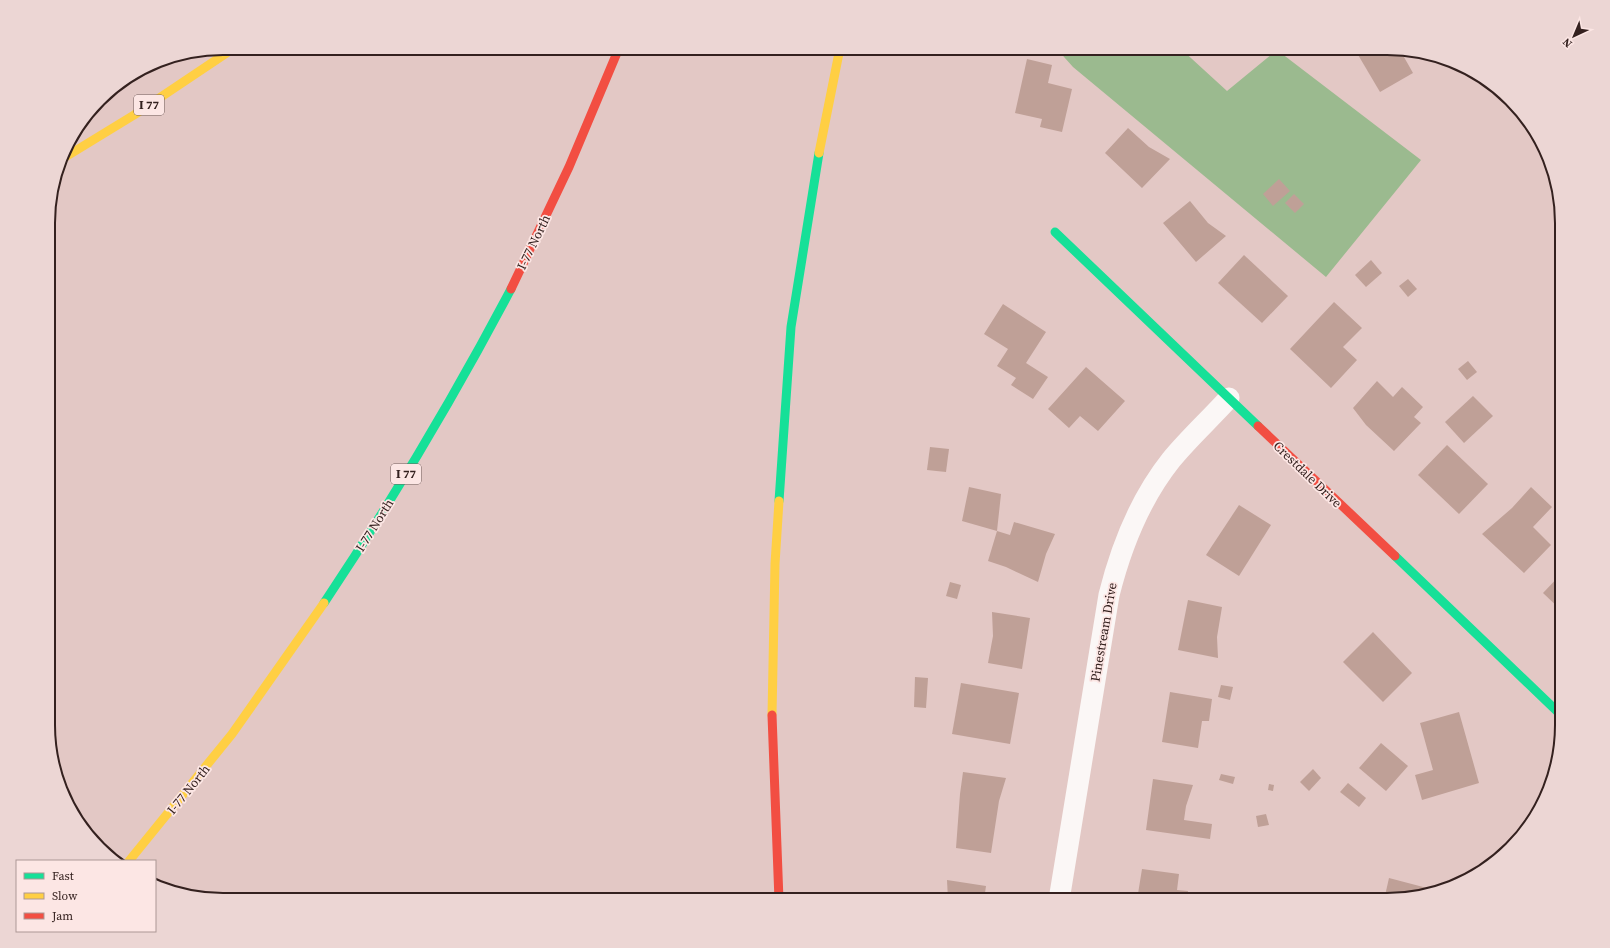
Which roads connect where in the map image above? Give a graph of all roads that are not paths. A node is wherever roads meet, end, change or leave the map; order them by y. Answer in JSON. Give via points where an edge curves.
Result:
{"nodes":[{"id":1,"x":223,"y":55,"type":"edge"},
{"id":2,"x":616,"y":55,"type":"edge"},
{"id":3,"x":839,"y":55,"type":"edge"},
{"id":4,"x":69,"y":154,"type":"edge"},
{"id":5,"x":1055,"y":232,"type":"dead end"},
{"id":6,"x":1229,"y":398,"type":"junction"},
{"id":7,"x":1555,"y":709,"type":"edge"},
{"id":8,"x":130,"y":860,"type":"edge"},
{"id":9,"x":778,"y":893,"type":"edge"},
{"id":10,"x":1060,"y":893,"type":"edge"}],
"edges":[{"from":1,"to":4,"type":"main road","number":"I 77"},
{"from":2,"to":8,"type":"main road","name":"I-77 North","number":"I 77","via":[[514,283],[415,459],[293,650],[244,718]]},
{"from":3,"to":9,"type":"main road","via":[[815,173],[791,327],[784,412],[775,564],[772,677]]},
{"from":5,"to":6,"type":"main road","name":"Crestdale Drive"},
{"from":6,"to":7,"type":"main road","name":"Crestdale Drive"},
{"from":6,"to":10,"type":"street","name":"Pinestream Drive","via":[[1170,461],[1146,499],[1115,569],[1108,594]]}]}
